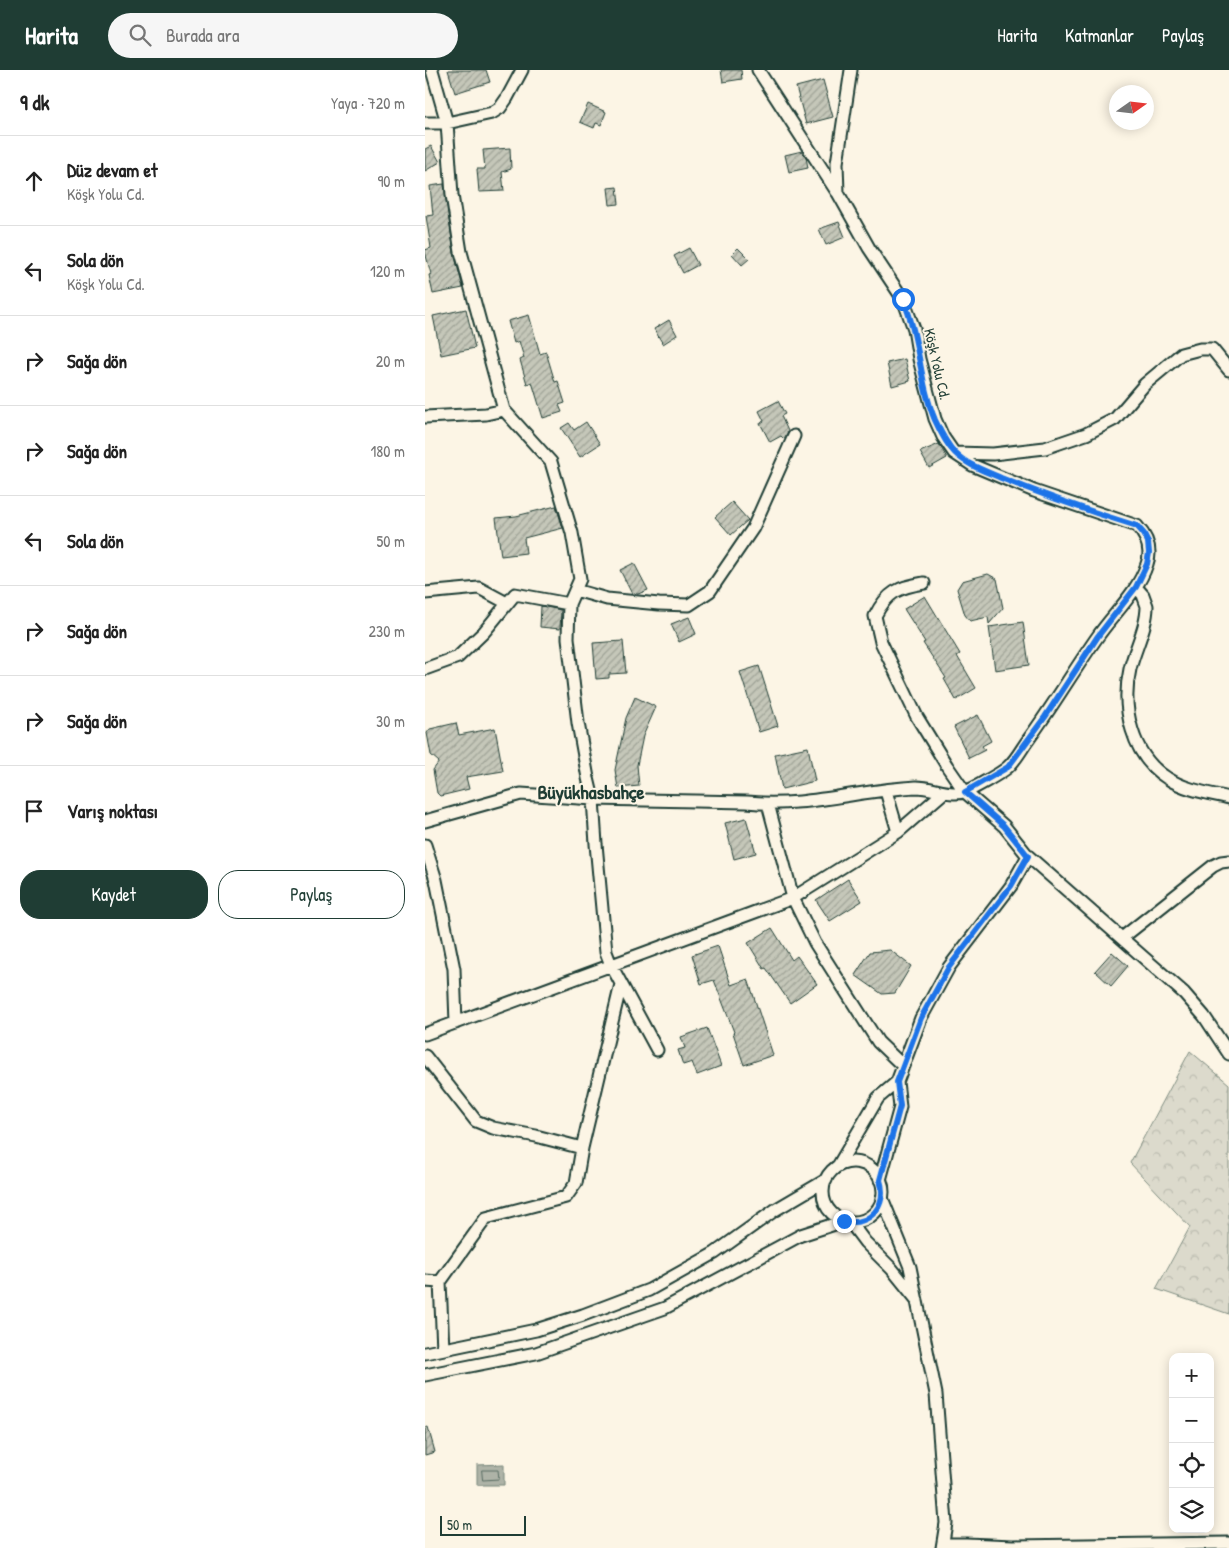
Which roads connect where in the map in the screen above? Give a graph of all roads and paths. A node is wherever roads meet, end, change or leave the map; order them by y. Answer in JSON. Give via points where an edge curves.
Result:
{"nodes":[{"id":1,"x":432,"y":70,"type":"edge"},
{"id":2,"x":522,"y":70,"type":"edge"},
{"id":3,"x":758,"y":70,"type":"edge"},
{"id":4,"x":851,"y":70,"type":"edge"},
{"id":5,"x":425,"y":123,"type":"edge"},
{"id":6,"x":447,"y":124,"type":"junction"},
{"id":7,"x":838,"y":193,"type":"junction"},
{"id":8,"x":1225,"y":359,"type":"edge"},
{"id":9,"x":1229,"y":370,"type":"edge"},
{"id":10,"x":504,"y":410,"type":"junction"},
{"id":11,"x":425,"y":417,"type":"edge"},
{"id":12,"x":794,"y":436,"type":"dead end"},
{"id":13,"x":954,"y":452,"type":"junction"},
{"id":14,"x":924,"y":583,"type":"dead end"},
{"id":15,"x":1136,"y":587,"type":"junction"},
{"id":16,"x":575,"y":590,"type":"junction"},
{"id":17,"x":425,"y":594,"type":"edge"},
{"id":18,"x":507,"y":603,"type":"junction"},
{"id":19,"x":569,"y":604,"type":"junction"},
{"id":20,"x":425,"y":669,"type":"edge"},
{"id":21,"x":886,"y":791,"type":"junction"},
{"id":22,"x":965,"y":792,"type":"junction"},
{"id":23,"x":943,"y":793,"type":"junction"},
{"id":24,"x":1229,"y":798,"type":"edge"},
{"id":25,"x":593,"y":799,"type":"junction"},
{"id":26,"x":768,"y":804,"type":"junction"},
{"id":27,"x":425,"y":821,"type":"edge"},
{"id":28,"x":898,"y":832,"type":"junction"},
{"id":29,"x":425,"y":845,"type":"edge"},
{"id":30,"x":1028,"y":856,"type":"junction"},
{"id":31,"x":1229,"y":861,"type":"edge"},
{"id":32,"x":793,"y":898,"type":"junction"},
{"id":33,"x":1122,"y":938,"type":"junction"},
{"id":34,"x":611,"y":965,"type":"junction"},
{"id":35,"x":621,"y":984,"type":"junction"},
{"id":36,"x":456,"y":1022,"type":"junction"},
{"id":37,"x":425,"y":1034,"type":"edge"},
{"id":38,"x":657,"y":1050,"type":"dead end"},
{"id":39,"x":1229,"y":1054,"type":"edge"},
{"id":40,"x":425,"y":1056,"type":"edge"},
{"id":41,"x":903,"y":1066,"type":"junction"},
{"id":42,"x":897,"y":1082,"type":"junction"},
{"id":43,"x":582,"y":1148,"type":"junction"},
{"id":44,"x":838,"y":1166,"type":"junction"},
{"id":45,"x":826,"y":1180,"type":"junction"},
{"id":46,"x":880,"y":1180,"type":"junction"},
{"id":47,"x":882,"y":1198,"type":"junction"},
{"id":48,"x":847,"y":1221,"type":"junction"},
{"id":49,"x":425,"y":1280,"type":"edge"},
{"id":50,"x":440,"y":1282,"type":"junction"},
{"id":51,"x":919,"y":1303,"type":"junction"},
{"id":52,"x":443,"y":1349,"type":"junction"},
{"id":53,"x":425,"y":1353,"type":"edge"},
{"id":54,"x":425,"y":1375,"type":"edge"},
{"id":55,"x":1229,"y":1543,"type":"edge"},
{"id":56,"x":942,"y":1546,"type":"edge"},
{"id":57,"x":1013,"y":1547,"type":"edge"}],
"edges":[{"from":1,"to":6,"type":"street"},
{"from":2,"to":6,"type":"street","via":[[500,108]]},
{"from":3,"to":7,"type":"street"},
{"from":4,"to":7,"type":"street","name":"Köşk Yolu Cd.","via":[[837,163]]},
{"from":5,"to":6,"type":"street"},
{"from":6,"to":10,"type":"street","via":[[452,194],[461,252]]},
{"from":7,"to":13,"type":"street","name":"Köşk Yolu Cd.","via":[[903,299],[914,329],[935,419]]},
{"from":8,"to":9,"type":"street"},
{"from":8,"to":13,"type":"street","via":[[1212,349],[1181,354],[1145,384],[1115,420],[1086,434],[1045,448],[993,454]]},
{"from":10,"to":11,"type":"street"},
{"from":10,"to":16,"type":"street","via":[[551,462],[572,533],[580,579]]},
{"from":12,"to":16,"type":"street","via":[[753,528],[711,591],[689,605],[607,599]]},
{"from":13,"to":15,"type":"street","name":"Köşk Yolu Cd.","via":[[972,465],[1034,491],[1137,526],[1148,542],[1149,553]]},
{"from":14,"to":22,"type":"street","via":[[895,591],[882,602],[875,616],[881,642],[917,716]]},
{"from":15,"to":22,"type":"street","via":[[1098,636],[1008,767]]},
{"from":15,"to":24,"type":"street","via":[[1143,595],[1147,612],[1127,685],[1129,719],[1134,735],[1143,753],[1167,778],[1185,787]]},
{"from":16,"to":19,"type":"street"},
{"from":17,"to":18,"type":"street","via":[[479,588]]},
{"from":18,"to":19,"type":"street","via":[[515,594]]},
{"from":18,"to":20,"type":"street","via":[[458,657]]},
{"from":19,"to":25,"type":"street","via":[[572,678]]},
{"from":21,"to":23,"type":"street","via":[[919,787]]},
{"from":21,"to":26,"type":"street","via":[[805,803]]},
{"from":21,"to":28,"type":"street"},
{"from":22,"to":23,"type":"street"},
{"from":22,"to":30,"type":"street","via":[[1004,826]]},
{"from":23,"to":28,"type":"street"},
{"from":25,"to":26,"type":"street"},
{"from":25,"to":27,"type":"street","via":[[521,794]]},
{"from":25,"to":34,"type":"street","via":[[606,952]]},
{"from":26,"to":32,"type":"street"},
{"from":28,"to":32,"type":"street"},
{"from":29,"to":36,"type":"street","via":[[455,969]]},
{"from":30,"to":33,"type":"street"},
{"from":30,"to":41,"type":"street","via":[[1011,886],[949,967],[921,1018]]},
{"from":31,"to":33,"type":"street","via":[[1213,866]]},
{"from":32,"to":34,"type":"street"},
{"from":32,"to":41,"type":"street","via":[[815,943],[878,1042]]},
{"from":33,"to":39,"type":"street","via":[[1184,993]]},
{"from":34,"to":35,"type":"street"},
{"from":34,"to":36,"type":"street"},
{"from":35,"to":38,"type":"street"},
{"from":35,"to":43,"type":"street"},
{"from":36,"to":37,"type":"street"},
{"from":40,"to":43,"type":"street","via":[[476,1121],[493,1128]]},
{"from":41,"to":42,"type":"street"},
{"from":42,"to":44,"type":"street","via":[[877,1098]]},
{"from":42,"to":46,"type":"street","via":[[900,1106]]},
{"from":43,"to":50,"type":"street","via":[[576,1183],[566,1197],[486,1218]]},
{"from":44,"to":45,"type":"street"},
{"from":44,"to":46,"type":"street","via":[[850,1162],[862,1164],[873,1170]]},
{"from":45,"to":48,"type":"street","via":[[823,1192],[826,1204],[833,1214]]},
{"from":45,"to":52,"type":"street","via":[[775,1210],[715,1253],[649,1290],[536,1330]]},
{"from":46,"to":47,"type":"street"},
{"from":47,"to":48,"type":"street","via":[[877,1210],[868,1218]]},
{"from":47,"to":51,"type":"street","via":[[911,1267]]},
{"from":48,"to":51,"type":"street","via":[[893,1269]]},
{"from":48,"to":54,"type":"street","via":[[801,1235],[665,1308],[536,1353]]},
{"from":49,"to":50,"type":"street"},
{"from":50,"to":52,"type":"street"},
{"from":51,"to":56,"type":"street","via":[[936,1394],[946,1522]]},
{"from":52,"to":53,"type":"street"},
{"from":55,"to":57,"type":"street"},
{"from":56,"to":57,"type":"street"}]}
